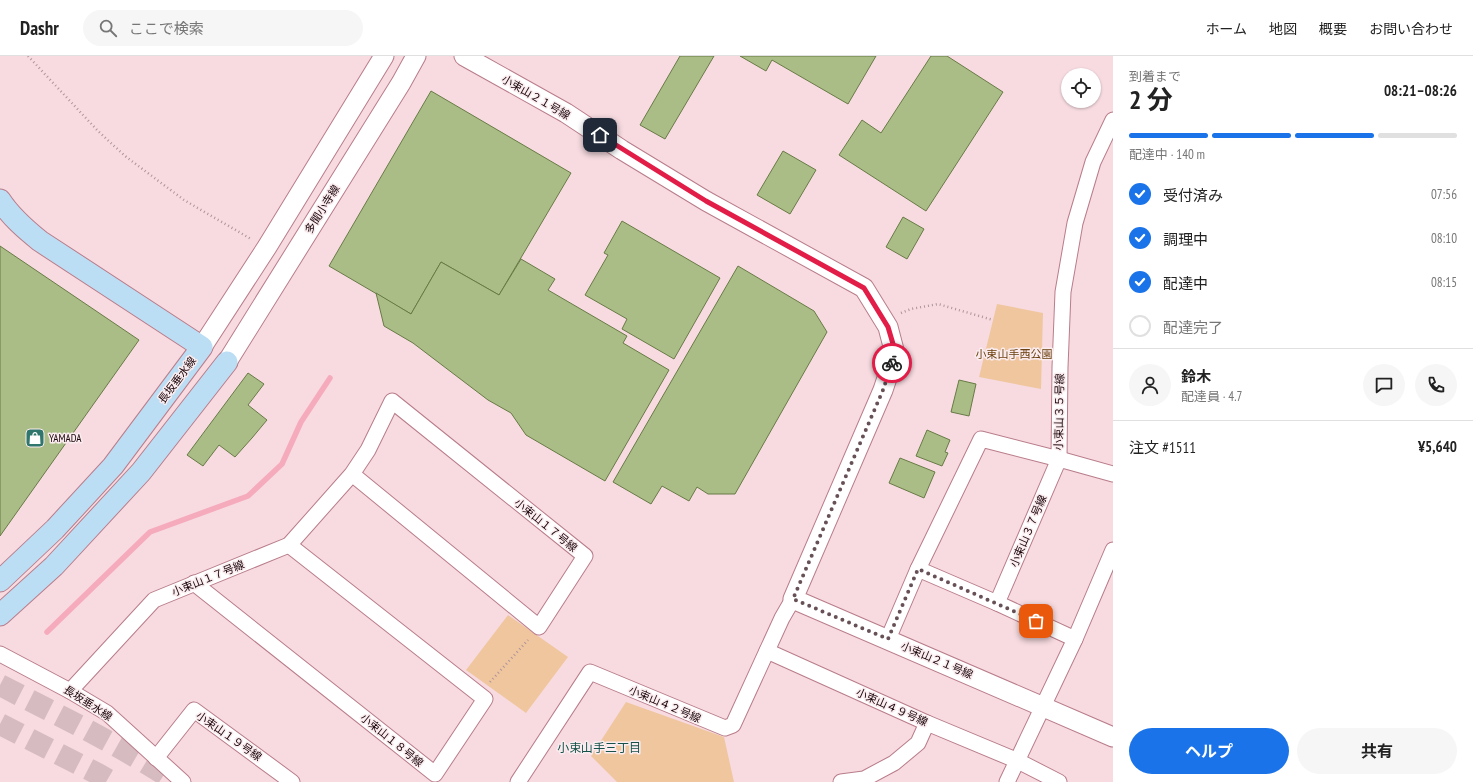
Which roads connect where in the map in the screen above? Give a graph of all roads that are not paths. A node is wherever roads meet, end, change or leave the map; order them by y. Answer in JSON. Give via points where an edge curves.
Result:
{"nodes":[{"id":1,"x":384,"y":56,"type":"edge"},
{"id":2,"x":416,"y":56,"type":"edge"},
{"id":3,"x":464,"y":56,"type":"edge"},
{"id":4,"x":1113,"y":120,"type":"edge"},
{"id":5,"x":0,"y":200,"type":"edge"},
{"id":6,"x":202,"y":348,"type":"junction"},
{"id":7,"x":227,"y":362,"type":"joint"},
{"id":8,"x":1059,"y":459,"type":"junction"},
{"id":9,"x":352,"y":474,"type":"junction"},
{"id":10,"x":1113,"y":474,"type":"edge"},
{"id":11,"x":289,"y":544,"type":"junction"},
{"id":12,"x":1113,"y":550,"type":"edge"},
{"id":13,"x":918,"y":569,"type":"junction"},
{"id":14,"x":0,"y":581,"type":"edge"},
{"id":15,"x":194,"y":582,"type":"junction"},
{"id":16,"x":793,"y":599,"type":"junction"},
{"id":17,"x":997,"y":603,"type":"junction"},
{"id":18,"x":0,"y":615,"type":"edge"},
{"id":19,"x":888,"y":639,"type":"junction"},
{"id":20,"x":1075,"y":639,"type":"junction"},
{"id":21,"x":767,"y":650,"type":"junction"},
{"id":22,"x":0,"y":654,"type":"edge"},
{"id":23,"x":70,"y":691,"type":"junction"},
{"id":24,"x":1044,"y":706,"type":"junction"},
{"id":25,"x":926,"y":723,"type":"junction"},
{"id":26,"x":1113,"y":737,"type":"edge"},
{"id":27,"x":156,"y":758,"type":"junction"},
{"id":28,"x":1018,"y":760,"type":"junction"},
{"id":29,"x":433,"y":778,"type":"edge"},
{"id":30,"x":184,"y":782,"type":"edge"},
{"id":31,"x":292,"y":782,"type":"edge"},
{"id":32,"x":519,"y":782,"type":"edge"},
{"id":33,"x":841,"y":782,"type":"edge"},
{"id":34,"x":1007,"y":782,"type":"edge"},
{"id":35,"x":1059,"y":782,"type":"edge"}],
"edges":[{"from":1,"to":6,"type":"street"},
{"from":2,"to":7,"type":"street","name":"多聞小寺線"},
{"from":3,"to":16,"type":"street","name":"小束山２１号線","via":[[566,113],[706,201],[864,288],[888,327],[896,354]]},
{"from":4,"to":8,"type":"street","name":"小束山３５号線","via":[[1093,162],[1075,223],[1063,292]]},
{"from":5,"to":6,"type":"main road","name":"長坂垂水線","via":[[6,210],[40,241]]},
{"from":6,"to":14,"type":"main road","name":"長坂垂水線","via":[[113,466],[55,529]]},
{"from":7,"to":18,"type":"main road","via":[[140,472],[54,566]]},
{"from":8,"to":10,"type":"street"},
{"from":8,"to":13,"type":"street","name":"小束山３５号線","via":[[981,439]]},
{"from":8,"to":17,"type":"street","name":"小束山３７号線"},
{"from":9,"to":9,"type":"street","name":"小束山１７号線","via":[[368,450],[392,401],[585,556],[539,627]]},
{"from":9,"to":11,"type":"street","name":"小束山１７号線"},
{"from":11,"to":15,"type":"street","name":"小束山１７号線"},
{"from":11,"to":29,"type":"street","name":"小束山１８号線","via":[[485,699]]},
{"from":12,"to":20,"type":"street"},
{"from":13,"to":17,"type":"street"},
{"from":13,"to":19,"type":"street","name":"小束山３５号線"},
{"from":15,"to":23,"type":"street","name":"小束山１７号線","via":[[154,600]]},
{"from":15,"to":29,"type":"street","name":"小束山１８号線"},
{"from":16,"to":19,"type":"street","name":"小束山２１号線"},
{"from":16,"to":21,"type":"street","name":"小束山４２号線"},
{"from":17,"to":20,"type":"street"},
{"from":19,"to":24,"type":"street","name":"小束山２１号線"},
{"from":20,"to":24,"type":"street"},
{"from":21,"to":25,"type":"street","name":"小束山４９号線"},
{"from":21,"to":32,"type":"street","name":"小束山４２号線","via":[[733,725],[725,728],[590,672]]},
{"from":22,"to":23,"type":"street","name":"長坂垂水線"},
{"from":23,"to":27,"type":"street","name":"長坂垂水線","via":[[107,713]]},
{"from":24,"to":26,"type":"street","name":"小束山２１号線"},
{"from":24,"to":28,"type":"street"},
{"from":25,"to":28,"type":"street","name":"小束山４９号線"},
{"from":25,"to":33,"type":"street","via":[[918,743],[894,763],[864,779]]},
{"from":27,"to":30,"type":"street","name":"長坂垂水線"},
{"from":27,"to":31,"type":"street","name":"小束山１９号線","via":[[194,710]]},
{"from":28,"to":34,"type":"street"},
{"from":28,"to":35,"type":"street","name":"小束山４９号線"}]}
